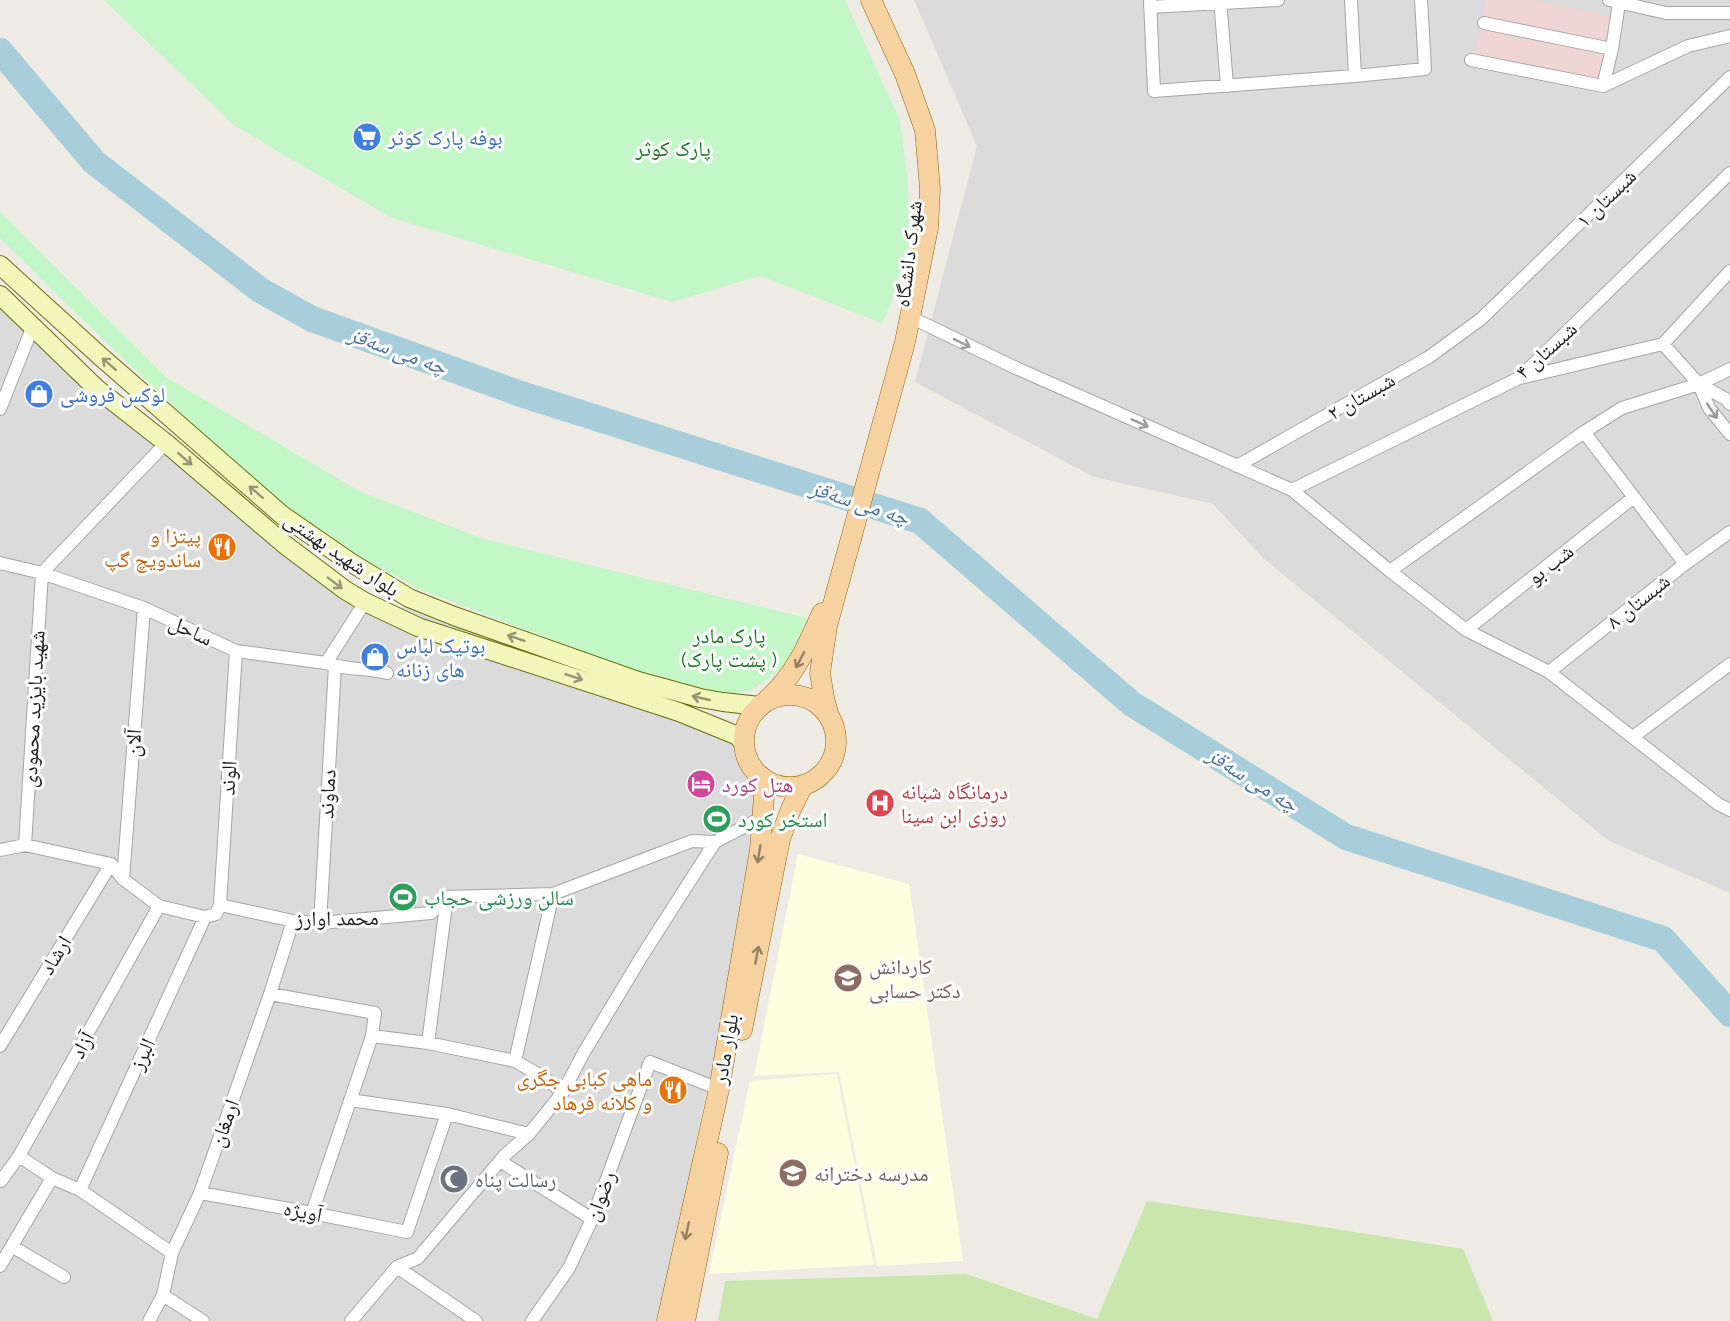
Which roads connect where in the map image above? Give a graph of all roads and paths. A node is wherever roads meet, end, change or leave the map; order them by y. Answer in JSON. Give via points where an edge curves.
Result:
{"nodes":[{"id":1,"x":859,"y":0,"type":"edge"},
{"id":2,"x":871,"y":0,"type":"edge"},
{"id":3,"x":1278,"y":0,"type":"edge"},
{"id":4,"x":1350,"y":0,"type":"edge"},
{"id":5,"x":1421,"y":0,"type":"edge"},
{"id":6,"x":1614,"y":1,"type":"edge"},
{"id":7,"x":1150,"y":3,"type":"edge"},
{"id":8,"x":1221,"y":11,"type":"dead end"},
{"id":9,"x":1730,"y":13,"type":"edge"},
{"id":10,"x":1484,"y":23,"type":"dead end"},
{"id":11,"x":1730,"y":36,"type":"edge"},
{"id":12,"x":1612,"y":49,"type":"junction"},
{"id":13,"x":1471,"y":60,"type":"dead end"},
{"id":14,"x":1355,"y":76,"type":"junction"},
{"id":15,"x":1730,"y":77,"type":"edge"},
{"id":16,"x":1227,"y":86,"type":"junction"},
{"id":17,"x":1603,"y":86,"type":"junction"},
{"id":18,"x":1730,"y":173,"type":"edge"},
{"id":19,"x":0,"y":265,"type":"edge"},
{"id":20,"x":1730,"y":271,"type":"edge"},
{"id":21,"x":0,"y":295,"type":"edge"},
{"id":22,"x":910,"y":317,"type":"junction"},
{"id":23,"x":1481,"y":319,"type":"joint"},
{"id":24,"x":33,"y":326,"type":"junction"},
{"id":25,"x":900,"y":341,"type":"junction"},
{"id":26,"x":1663,"y":344,"type":"junction"},
{"id":27,"x":1730,"y":369,"type":"edge"},
{"id":28,"x":1519,"y":378,"type":"junction"},
{"id":29,"x":1699,"y":384,"type":"junction"},
{"id":30,"x":1730,"y":404,"type":"edge"},
{"id":31,"x":0,"y":409,"type":"edge"},
{"id":32,"x":1584,"y":432,"type":"junction"},
{"id":33,"x":1730,"y":434,"type":"edge"},
{"id":34,"x":166,"y":443,"type":"junction"},
{"id":35,"x":1237,"y":466,"type":"junction"},
{"id":36,"x":1292,"y":490,"type":"junction"},
{"id":37,"x":1634,"y":497,"type":"junction"},
{"id":38,"x":1730,"y":532,"type":"edge"},
{"id":39,"x":0,"y":563,"type":"edge"},
{"id":40,"x":1684,"y":564,"type":"junction"},
{"id":41,"x":1390,"y":571,"type":"junction"},
{"id":42,"x":42,"y":573,"type":"junction"},
{"id":43,"x":365,"y":602,"type":"junction"},
{"id":44,"x":144,"y":608,"type":"junction"},
{"id":45,"x":826,"y":614,"type":"junction"},
{"id":46,"x":1466,"y":630,"type":"junction"},
{"id":47,"x":236,"y":651,"type":"junction"},
{"id":48,"x":330,"y":664,"type":"junction"},
{"id":49,"x":1730,"y":664,"type":"edge"},
{"id":50,"x":1549,"y":672,"type":"junction"},
{"id":51,"x":387,"y":674,"type":"dead end"},
{"id":52,"x":763,"y":703,"type":"junction"},
{"id":53,"x":829,"y":717,"type":"junction"},
{"id":54,"x":1633,"y":737,"type":"junction"},
{"id":55,"x":744,"y":743,"type":"junction"},
{"id":56,"x":759,"y":775,"type":"junction"},
{"id":57,"x":803,"y":785,"type":"junction"},
{"id":58,"x":1730,"y":810,"type":"edge"},
{"id":59,"x":763,"y":817,"type":"junction"},
{"id":60,"x":715,"y":842,"type":"junction"},
{"id":61,"x":25,"y":845,"type":"junction"},
{"id":62,"x":0,"y":850,"type":"edge"},
{"id":63,"x":111,"y":864,"type":"junction"},
{"id":64,"x":123,"y":879,"type":"junction"},
{"id":65,"x":553,"y":894,"type":"junction"},
{"id":66,"x":447,"y":897,"type":"junction"},
{"id":67,"x":220,"y":905,"type":"junction"},
{"id":68,"x":159,"y":906,"type":"junction"},
{"id":69,"x":205,"y":917,"type":"junction"},
{"id":70,"x":293,"y":921,"type":"junction"},
{"id":71,"x":320,"y":923,"type":"junction"},
{"id":72,"x":270,"y":994,"type":"junction"},
{"id":73,"x":372,"y":1036,"type":"junction"},
{"id":74,"x":428,"y":1043,"type":"junction"},
{"id":75,"x":0,"y":1046,"type":"edge"},
{"id":76,"x":515,"y":1061,"type":"junction"},
{"id":77,"x":719,"y":1089,"type":"junction"},
{"id":78,"x":562,"y":1092,"type":"junction"},
{"id":79,"x":350,"y":1100,"type":"junction"},
{"id":80,"x":447,"y":1114,"type":"junction"},
{"id":81,"x":529,"y":1134,"type":"junction"},
{"id":82,"x":19,"y":1156,"type":"junction"},
{"id":83,"x":500,"y":1161,"type":"junction"},
{"id":84,"x":52,"y":1178,"type":"junction"},
{"id":85,"x":1,"y":1180,"type":"edge"},
{"id":86,"x":80,"y":1190,"type":"junction"},
{"id":87,"x":200,"y":1193,"type":"junction"},
{"id":88,"x":312,"y":1213,"type":"junction"},
{"id":89,"x":592,"y":1219,"type":"junction"},
{"id":90,"x":13,"y":1247,"type":"junction"},
{"id":91,"x":172,"y":1252,"type":"junction"},
{"id":92,"x":0,"y":1266,"type":"edge"},
{"id":93,"x":397,"y":1267,"type":"junction"},
{"id":94,"x":64,"y":1277,"type":"dead end"},
{"id":95,"x":163,"y":1295,"type":"junction"},
{"id":96,"x":149,"y":1321,"type":"edge"},
{"id":97,"x":203,"y":1321,"type":"edge"},
{"id":98,"x":351,"y":1321,"type":"edge"},
{"id":99,"x":476,"y":1321,"type":"edge"},
{"id":100,"x":532,"y":1321,"type":"edge"},
{"id":101,"x":667,"y":1321,"type":"edge"},
{"id":102,"x":685,"y":1321,"type":"edge"}],
"edges":[{"from":1,"to":25,"type":"main road","name":"شهرک دانشگاه","via":[[903,95],[916,156],[915,231]]},
{"from":2,"to":22,"type":"main road","via":[[905,74],[925,130],[930,189],[928,228]]},
{"from":3,"to":7,"type":"street"},
{"from":4,"to":14,"type":"street"},
{"from":5,"to":14,"type":"street","via":[[1425,69]]},
{"from":6,"to":9,"type":"street","via":[[1666,13]]},
{"from":6,"to":12,"type":"street"},
{"from":7,"to":16,"type":"street","via":[[1154,91]]},
{"from":8,"to":16,"type":"street"},
{"from":10,"to":12,"type":"street"},
{"from":11,"to":17,"type":"street","via":[[1688,46]]},
{"from":12,"to":17,"type":"street"},
{"from":13,"to":17,"type":"street"},
{"from":14,"to":16,"type":"street"},
{"from":15,"to":23,"type":"street","name":"شبستان ۱"},
{"from":18,"to":28,"type":"street","name":"شبستان ۴"},
{"from":52,"to":19,"type":"main road","name":"بلوار شهید بهشتی","one_way":true,"via":[[700,698],[638,681],[409,598],[282,515]]},
{"from":20,"to":26,"type":"street"},
{"from":21,"to":24,"type":"main road","name":"بلوار شهید بهشتی"},
{"from":22,"to":25,"type":"main road"},
{"from":22,"to":35,"type":"street","one_way":true},
{"from":23,"to":35,"type":"street","name":"شبستان ۲","via":[[1429,357]]},
{"from":24,"to":31,"type":"street"},
{"from":24,"to":34,"type":"main road","name":"بلوار شهید بهشتی","via":[[96,388]]},
{"from":25,"to":45,"type":"main road"},
{"from":26,"to":28,"type":"street"},
{"from":26,"to":29,"type":"street"},
{"from":27,"to":29,"type":"street"},
{"from":28,"to":36,"type":"street","name":"شبستان ۴"},
{"from":29,"to":30,"type":"street"},
{"from":29,"to":32,"type":"street","via":[[1622,408]]},
{"from":29,"to":33,"type":"street","one_way":true,"via":[[1709,408]]},
{"from":32,"to":37,"type":"street"},
{"from":32,"to":41,"type":"street"},
{"from":34,"to":42,"type":"street"},
{"from":34,"to":43,"type":"main road","name":"بلوار شهید بهشتی","one_way":true,"via":[[285,544]]},
{"from":35,"to":36,"type":"street"},
{"from":36,"to":41,"type":"street"},
{"from":37,"to":40,"type":"street"},
{"from":37,"to":46,"type":"street","name":"شب بو"},
{"from":38,"to":40,"type":"street","name":"شبستان ۸"},
{"from":39,"to":42,"type":"street","name":"ساحل"},
{"from":40,"to":50,"type":"street","name":"شبستان ۸"},
{"from":41,"to":46,"type":"street"},
{"from":42,"to":44,"type":"street","name":"ساحل"},
{"from":42,"to":61,"type":"street","name":"شهید بایزید محمودی"},
{"from":43,"to":48,"type":"street"},
{"from":43,"to":55,"type":"main road","name":"بلوار شهید بهشتی","one_way":true,"via":[[418,627],[679,711],[738,736]]},
{"from":44,"to":47,"type":"street","name":"ساحل"},
{"from":44,"to":64,"type":"street","name":"آلان"},
{"from":45,"to":52,"type":"main road","one_way":true,"via":[[793,673]]},
{"from":45,"to":53,"type":"main road","via":[[820,673]]},
{"from":46,"to":50,"type":"street"},
{"from":47,"to":48,"type":"street","name":"ساحل"},
{"from":47,"to":67,"type":"street","name":"الوند"},
{"from":48,"to":51,"type":"street","name":"ساحل"},
{"from":48,"to":71,"type":"street","name":"دماوند"},
{"from":49,"to":54,"type":"street"},
{"from":50,"to":54,"type":"street"},
{"from":52,"to":53,"type":"main road","via":[[794,694],[808,698]]},
{"from":52,"to":55,"type":"main road","via":[[749,718]]},
{"from":53,"to":57,"type":"main road","via":[[835,730],[833,757],[816,779]]},
{"from":54,"to":58,"type":"street"},
{"from":55,"to":56,"type":"main road","via":[[751,766]]},
{"from":56,"to":57,"type":"main road","via":[[772,784]]},
{"from":56,"to":59,"type":"main road","name":"بلوار مادر"},
{"from":102,"to":57,"type":"main road","name":"بلوار مادر","one_way":true,"via":[[780,839]]},
{"from":59,"to":60,"type":"street"},
{"from":59,"to":77,"type":"main road","name":"بلوار مادر","one_way":true},
{"from":60,"to":65,"type":"street","via":[[692,841]]},
{"from":60,"to":78,"type":"street"},
{"from":61,"to":62,"type":"street"},
{"from":61,"to":63,"type":"street"},
{"from":63,"to":64,"type":"street"},
{"from":63,"to":75,"type":"street","name":"ارشاد"},
{"from":64,"to":68,"type":"street"},
{"from":65,"to":66,"type":"street"},
{"from":65,"to":76,"type":"street"},
{"from":66,"to":71,"type":"street","name":"محمد اوارز","via":[[432,913]]},
{"from":66,"to":74,"type":"street"},
{"from":67,"to":69,"type":"street","via":[[216,914]]},
{"from":67,"to":70,"type":"street","name":"محمد اوارز"},
{"from":68,"to":69,"type":"street"},
{"from":68,"to":82,"type":"street","name":"آزاد"},
{"from":69,"to":86,"type":"street","name":"البرز"},
{"from":70,"to":71,"type":"street","name":"محمد اوارز"},
{"from":70,"to":72,"type":"street","name":"ارمغان"},
{"from":72,"to":73,"type":"street","via":[[375,1012]]},
{"from":72,"to":87,"type":"street","name":"ارمغان"},
{"from":73,"to":74,"type":"street"},
{"from":73,"to":79,"type":"street"},
{"from":74,"to":76,"type":"street"},
{"from":76,"to":78,"type":"street"},
{"from":77,"to":89,"type":"street","name":"رضوان","via":[[650,1062]]},
{"from":77,"to":101,"type":"main road","name":"بلوار مادر","one_way":true},
{"from":78,"to":81,"type":"street"},
{"from":79,"to":80,"type":"street"},
{"from":79,"to":88,"type":"street"},
{"from":80,"to":81,"type":"street"},
{"from":80,"to":88,"type":"street","name":"آویژه","via":[[407,1232]]},
{"from":81,"to":83,"type":"street"},
{"from":82,"to":84,"type":"street"},
{"from":82,"to":85,"type":"street","name":"آزاد"},
{"from":83,"to":89,"type":"street"},
{"from":83,"to":93,"type":"street","via":[[418,1258]]},
{"from":84,"to":86,"type":"street"},
{"from":84,"to":90,"type":"street"},
{"from":86,"to":91,"type":"street"},
{"from":87,"to":88,"type":"street","name":"آویژه"},
{"from":87,"to":91,"type":"street","name":"ارمغان"},
{"from":89,"to":100,"type":"street","name":"رضوان","via":[[569,1268]]},
{"from":90,"to":92,"type":"street"},
{"from":90,"to":94,"type":"street"},
{"from":91,"to":95,"type":"street","name":"ارمغان"},
{"from":93,"to":98,"type":"street"},
{"from":93,"to":99,"type":"street"},
{"from":95,"to":96,"type":"street","name":"ارمغان"},
{"from":95,"to":97,"type":"street"}]}
